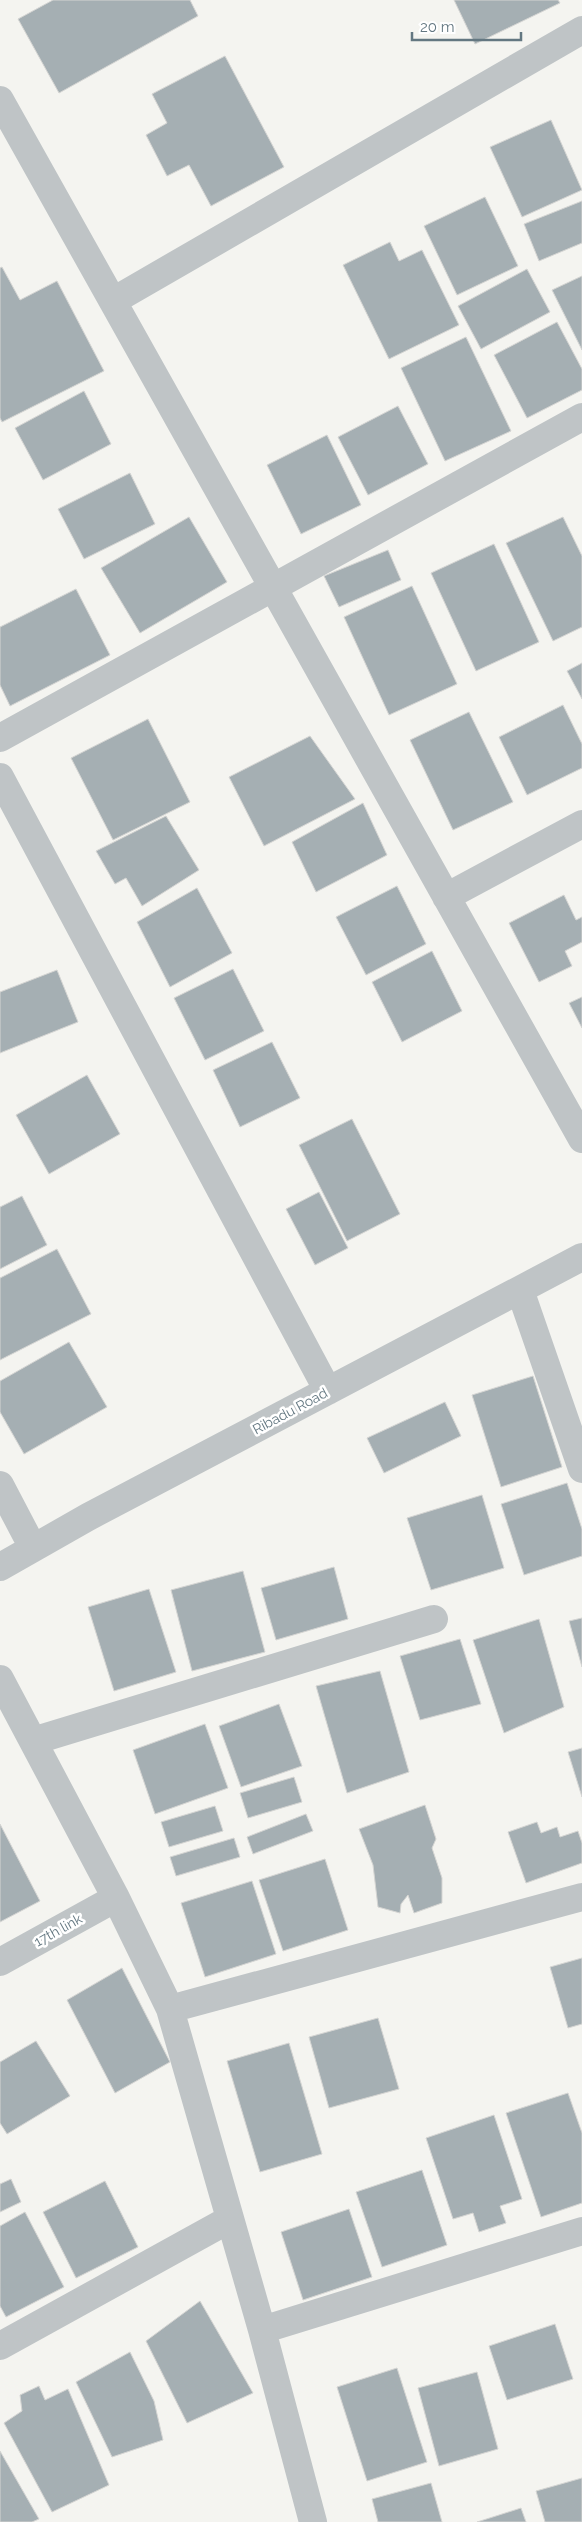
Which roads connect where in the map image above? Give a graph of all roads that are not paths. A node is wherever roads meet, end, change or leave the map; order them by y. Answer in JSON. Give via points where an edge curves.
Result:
{"nodes":[{"id":1,"x":582,"y":30,"type":"edge"},
{"id":2,"x":0,"y":100,"type":"edge"},
{"id":3,"x":113,"y":301,"type":"junction"},
{"id":4,"x":582,"y":417,"type":"edge"},
{"id":5,"x":273,"y":588,"type":"junction"},
{"id":6,"x":0,"y":738,"type":"edge"},
{"id":7,"x":0,"y":777,"type":"edge"},
{"id":8,"x":582,"y":824,"type":"edge"},
{"id":9,"x":446,"y":897,"type":"junction"},
{"id":10,"x":582,"y":1139,"type":"edge"},
{"id":11,"x":582,"y":1257,"type":"edge"},
{"id":12,"x":520,"y":1290,"type":"junction"},
{"id":13,"x":328,"y":1391,"type":"junction"},
{"id":14,"x":582,"y":1469,"type":"edge"},
{"id":15,"x":0,"y":1485,"type":"edge"},
{"id":16,"x":33,"y":1548,"type":"junction"},
{"id":17,"x":0,"y":1567,"type":"edge"},
{"id":18,"x":434,"y":1619,"type":"dead end"},
{"id":19,"x":0,"y":1679,"type":"edge"},
{"id":20,"x":33,"y":1742,"type":"junction"},
{"id":21,"x":582,"y":1897,"type":"edge"},
{"id":22,"x":116,"y":1898,"type":"junction"},
{"id":23,"x":0,"y":1962,"type":"edge"},
{"id":24,"x":170,"y":2009,"type":"junction"},
{"id":25,"x":230,"y":2219,"type":"junction"},
{"id":26,"x":582,"y":2231,"type":"edge"},
{"id":27,"x":262,"y":2330,"type":"junction"},
{"id":28,"x":0,"y":2346,"type":"edge"},
{"id":29,"x":313,"y":2522,"type":"edge"}],
"edges":[{"from":1,"to":3,"type":"street"},
{"from":2,"to":3,"type":"street"},
{"from":3,"to":5,"type":"street"},
{"from":4,"to":5,"type":"street"},
{"from":5,"to":6,"type":"street"},
{"from":5,"to":9,"type":"street"},
{"from":7,"to":13,"type":"street"},
{"from":8,"to":9,"type":"street"},
{"from":9,"to":10,"type":"street"},
{"from":11,"to":12,"type":"street","name":"Ribadu Road"},
{"from":12,"to":13,"type":"street","name":"Ribadu Road"},
{"from":12,"to":14,"type":"street"},
{"from":13,"to":16,"type":"street","name":"Ribadu Road"},
{"from":15,"to":16,"type":"street"},
{"from":16,"to":17,"type":"street","name":"Ribadu Road"},
{"from":18,"to":20,"type":"street"},
{"from":19,"to":20,"type":"street"},
{"from":20,"to":22,"type":"street"},
{"from":21,"to":24,"type":"street"},
{"from":22,"to":23,"type":"street","name":"17th link"},
{"from":22,"to":24,"type":"street"},
{"from":24,"to":25,"type":"street"},
{"from":25,"to":27,"type":"street"},
{"from":25,"to":28,"type":"street"},
{"from":26,"to":27,"type":"street"},
{"from":27,"to":29,"type":"street"}]}
